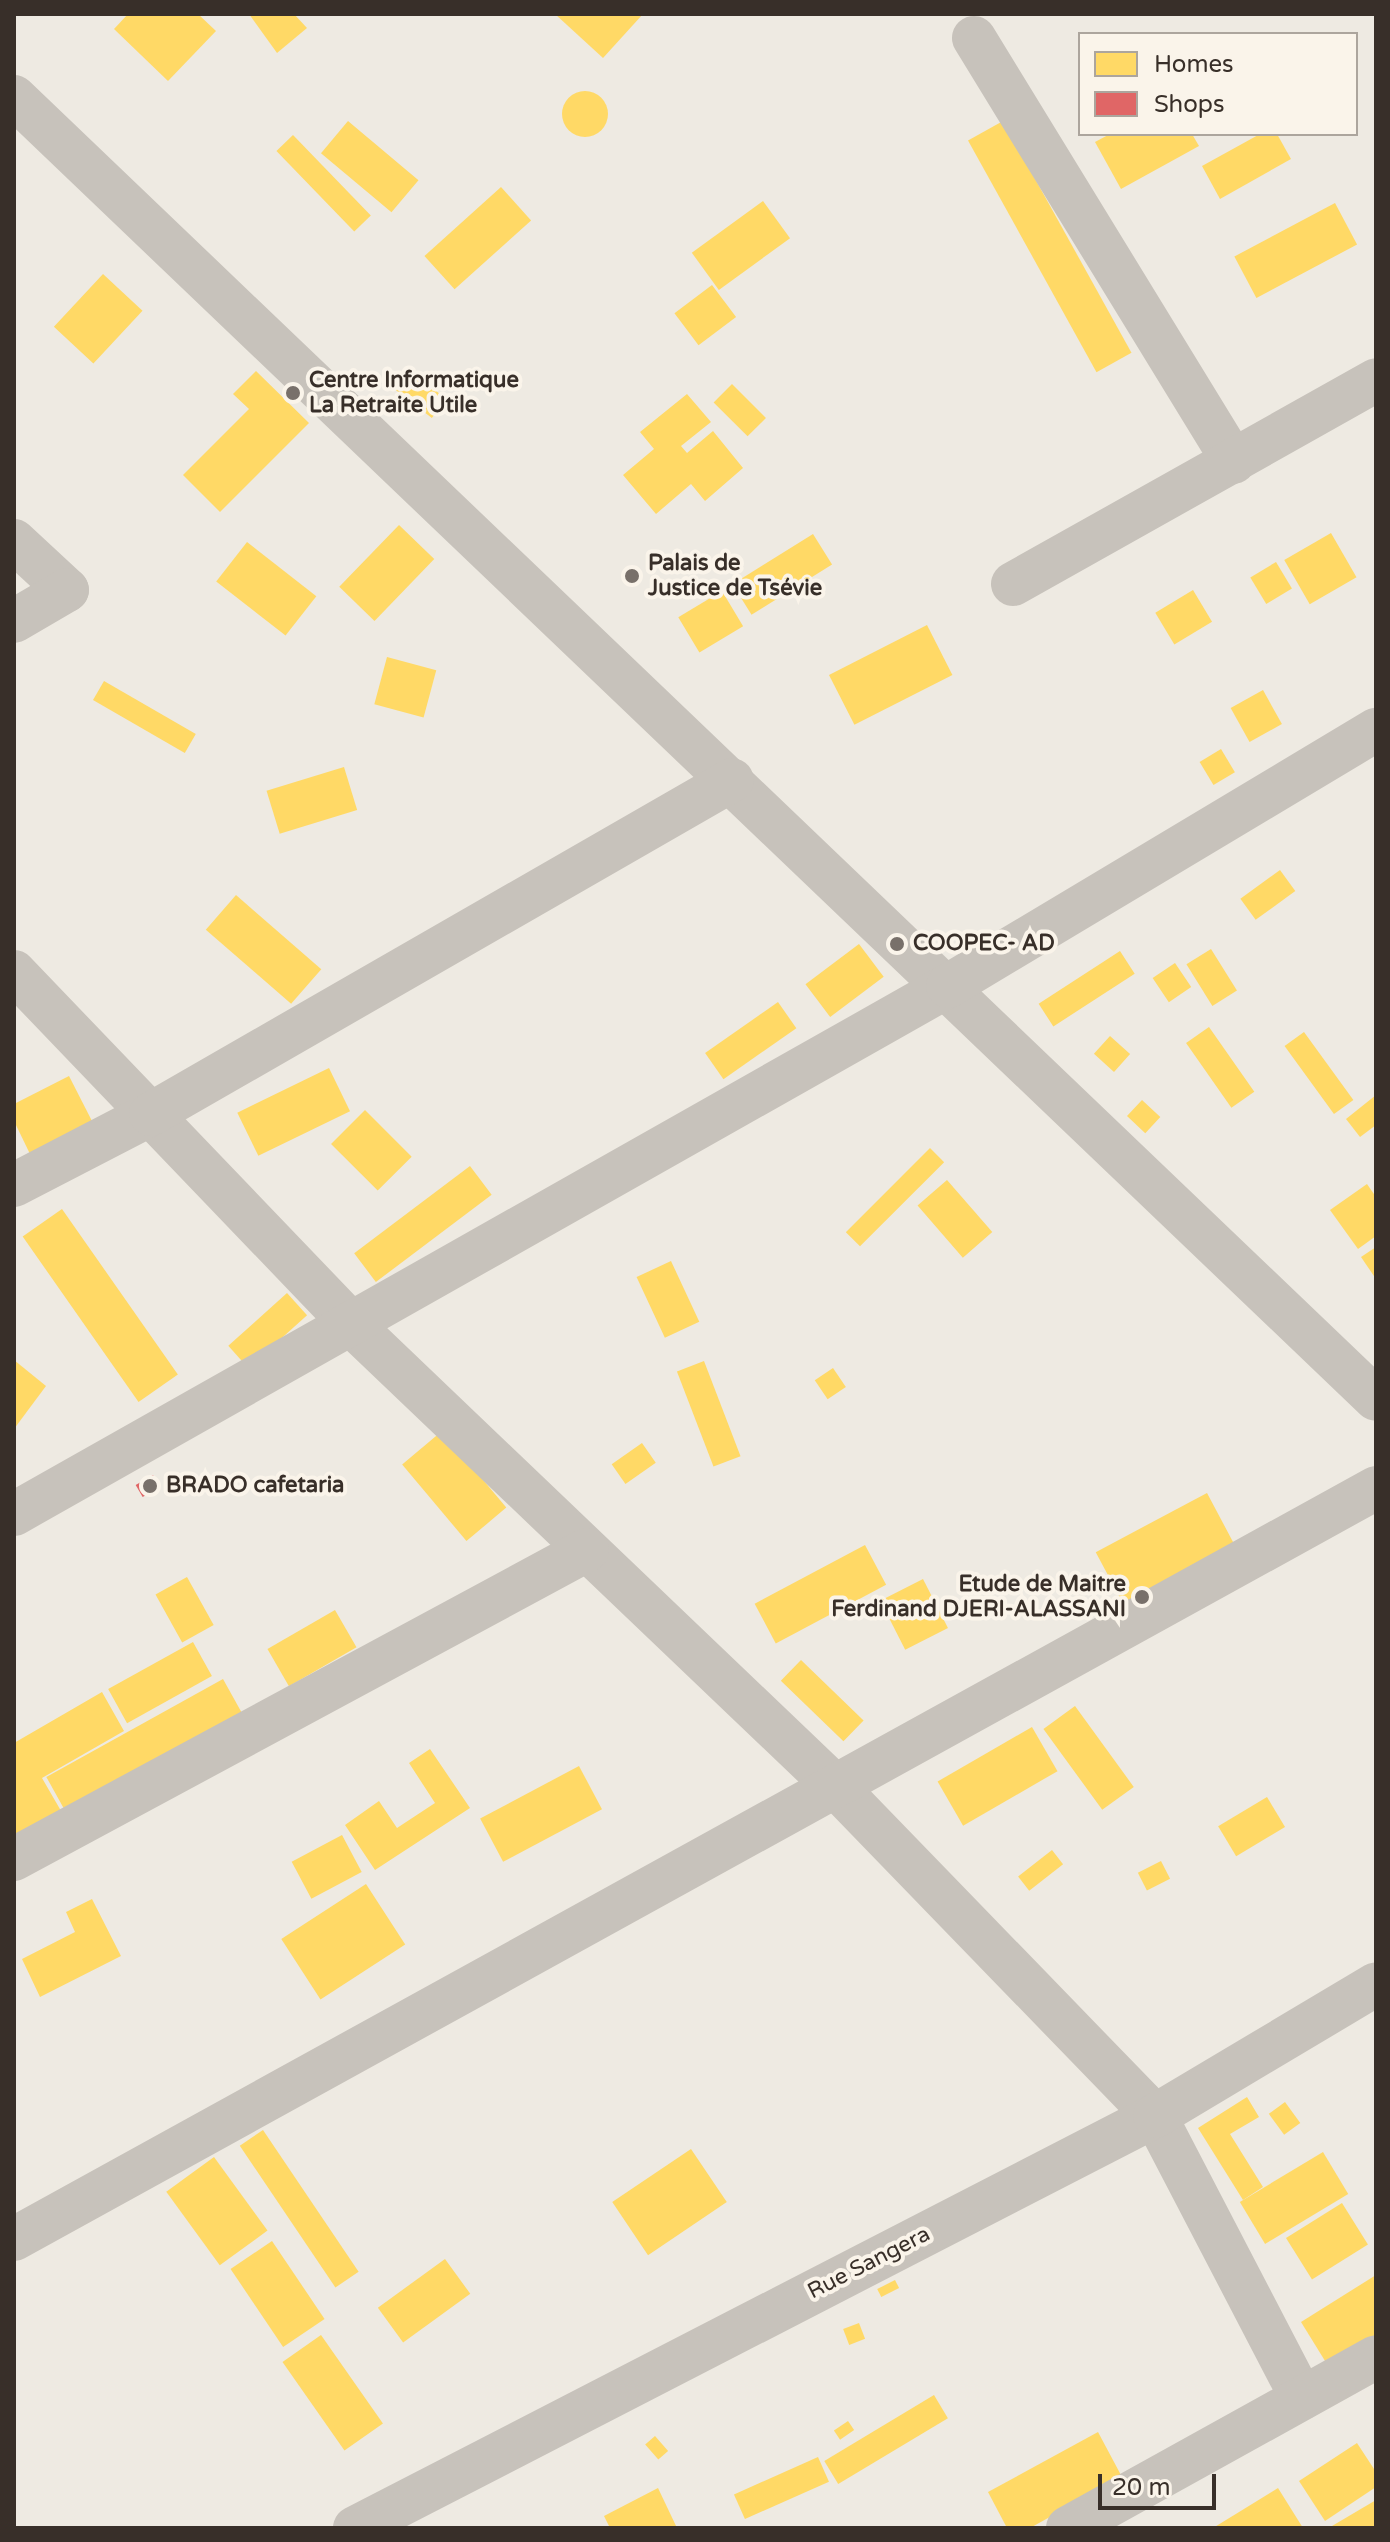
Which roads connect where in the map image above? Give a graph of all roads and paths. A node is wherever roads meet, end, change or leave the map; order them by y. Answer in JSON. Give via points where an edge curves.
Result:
{"nodes":[{"id":1,"x":974,"y":38,"type":"dead end"},
{"id":2,"x":14,"y":97,"type":"edge"},
{"id":3,"x":1376,"y":380,"type":"edge"},
{"id":4,"x":1234,"y":462,"type":"junction"},
{"id":5,"x":14,"y":541,"type":"edge"},
{"id":6,"x":1013,"y":584,"type":"dead end"},
{"id":7,"x":14,"y":621,"type":"edge"},
{"id":8,"x":1376,"y":730,"type":"edge"},
{"id":9,"x":732,"y":780,"type":"junction"},
{"id":10,"x":14,"y":972,"type":"edge"},
{"id":11,"x":948,"y":986,"type":"junction"},
{"id":12,"x":151,"y":1114,"type":"junction"},
{"id":13,"x":14,"y":1185,"type":"edge"},
{"id":14,"x":352,"y":1325,"type":"junction"},
{"id":15,"x":1376,"y":1399,"type":"edge"},
{"id":16,"x":1376,"y":1488,"type":"edge"},
{"id":17,"x":14,"y":1514,"type":"edge"},
{"id":18,"x":587,"y":1550,"type":"junction"},
{"id":19,"x":837,"y":1788,"type":"junction"},
{"id":20,"x":14,"y":1859,"type":"edge"},
{"id":21,"x":1376,"y":1984,"type":"edge"},
{"id":22,"x":1155,"y":2116,"type":"junction"},
{"id":23,"x":14,"y":2239,"type":"edge"},
{"id":24,"x":1376,"y":2357,"type":"edge"},
{"id":25,"x":1302,"y":2398,"type":"junction"},
{"id":26,"x":355,"y":2528,"type":"edge"},
{"id":27,"x":1068,"y":2528,"type":"edge"}],
"edges":[{"from":1,"to":4,"type":"street"},
{"from":2,"to":9,"type":"street"},
{"from":3,"to":4,"type":"street"},
{"from":4,"to":6,"type":"street"},
{"from":5,"to":7,"type":"street","via":[[67,590]]},
{"from":8,"to":11,"type":"street"},
{"from":9,"to":11,"type":"street"},
{"from":9,"to":12,"type":"street"},
{"from":10,"to":12,"type":"street"},
{"from":11,"to":14,"type":"street"},
{"from":11,"to":15,"type":"street"},
{"from":12,"to":13,"type":"street"},
{"from":12,"to":14,"type":"street"},
{"from":14,"to":17,"type":"street"},
{"from":14,"to":18,"type":"street"},
{"from":16,"to":19,"type":"street"},
{"from":18,"to":19,"type":"street"},
{"from":18,"to":20,"type":"street"},
{"from":19,"to":22,"type":"street"},
{"from":19,"to":23,"type":"street"},
{"from":21,"to":22,"type":"street","name":"Rue Sangera"},
{"from":22,"to":25,"type":"street"},
{"from":22,"to":26,"type":"street","name":"Rue Sangera"},
{"from":24,"to":25,"type":"street"},
{"from":25,"to":27,"type":"street"}]}
